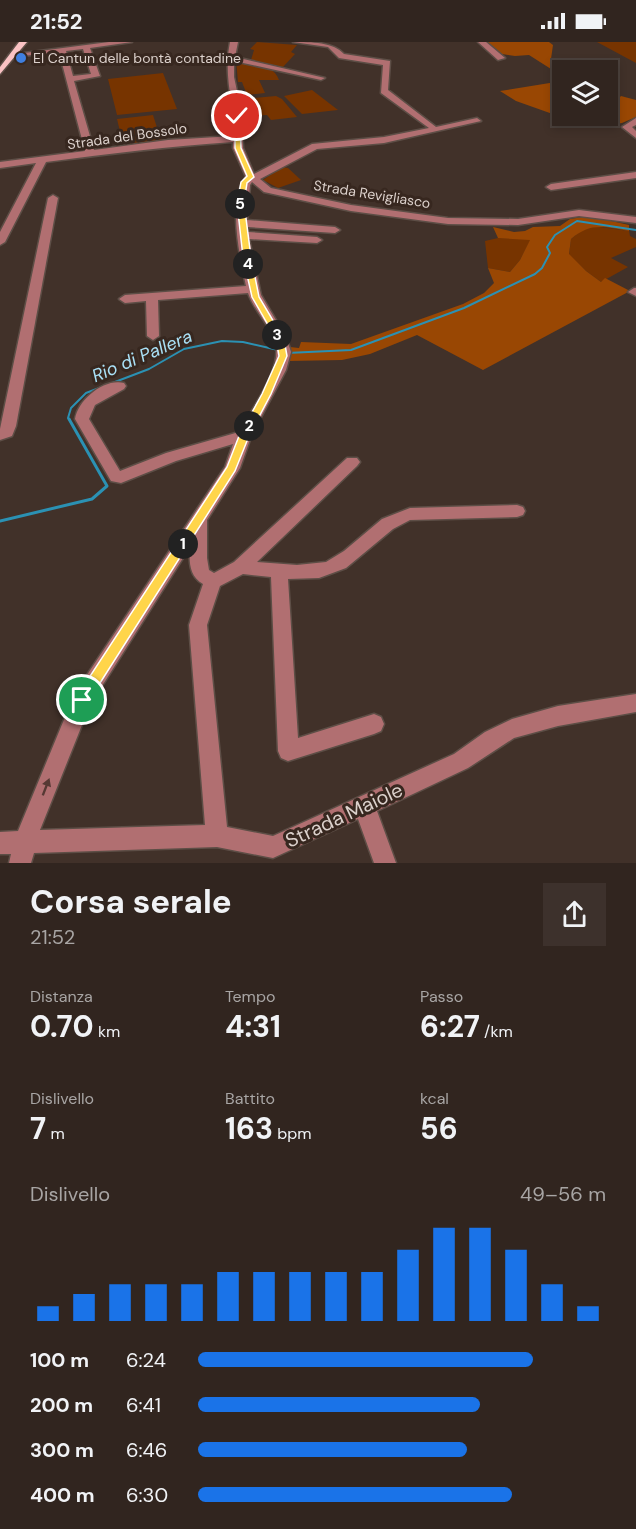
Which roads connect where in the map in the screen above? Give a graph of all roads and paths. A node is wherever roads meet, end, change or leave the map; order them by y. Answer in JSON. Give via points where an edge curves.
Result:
{"nodes":[{"id":1,"x":23,"y":42,"type":"edge"},
{"id":2,"x":128,"y":42,"type":"edge"},
{"id":3,"x":234,"y":42,"type":"edge"},
{"id":4,"x":297,"y":42,"type":"edge"},
{"id":5,"x":482,"y":42,"type":"edge"},
{"id":6,"x":86,"y":47,"type":"junction"},
{"id":7,"x":62,"y":50,"type":"junction"},
{"id":8,"x":14,"y":55,"type":"junction"},
{"id":9,"x":231,"y":58,"type":"junction"},
{"id":10,"x":501,"y":58,"type":"dead end"},
{"id":11,"x":0,"y":72,"type":"edge"},
{"id":12,"x":321,"y":78,"type":"dead end"},
{"id":13,"x":70,"y":79,"type":"junction"},
{"id":14,"x":477,"y":121,"type":"dead end"},
{"id":15,"x":636,"y":122,"type":"edge"},
{"id":16,"x":432,"y":131,"type":"junction"},
{"id":17,"x":636,"y":135,"type":"edge"},
{"id":18,"x":216,"y":139,"type":"junction"},
{"id":19,"x":237,"y":139,"type":"junction"},
{"id":20,"x":239,"y":151,"type":"junction"},
{"id":21,"x":91,"y":155,"type":"junction"},
{"id":22,"x":42,"y":162,"type":"junction"},
{"id":23,"x":0,"y":165,"type":"edge"},
{"id":24,"x":636,"y":175,"type":"edge"},
{"id":25,"x":251,"y":177,"type":"junction"},
{"id":26,"x":551,"y":187,"type":"dead end"},
{"id":27,"x":53,"y":198,"type":"dead end"},
{"id":28,"x":635,"y":218,"type":"edge"},
{"id":29,"x":242,"y":223,"type":"junction"},
{"id":30,"x":335,"y":230,"type":"dead end"},
{"id":31,"x":244,"y":235,"type":"junction"},
{"id":32,"x":316,"y":240,"type":"dead end"},
{"id":33,"x":0,"y":242,"type":"edge"},
{"id":34,"x":254,"y":290,"type":"junction"},
{"id":35,"x":152,"y":297,"type":"junction"},
{"id":36,"x":125,"y":299,"type":"dead end"},
{"id":37,"x":153,"y":336,"type":"dead end"},
{"id":38,"x":119,"y":386,"type":"dead end"},
{"id":39,"x":0,"y":435,"type":"edge"},
{"id":40,"x":244,"y":436,"type":"junction"},
{"id":41,"x":352,"y":462,"type":"dead end"},
{"id":42,"x":516,"y":511,"type":"dead end"},
{"id":43,"x":199,"y":518,"type":"junction"},
{"id":44,"x":240,"y":567,"type":"junction"},
{"id":45,"x":279,"y":569,"type":"junction"},
{"id":46,"x":213,"y":581,"type":"junction"},
{"id":47,"x":636,"y":703,"type":"edge"},
{"id":48,"x":374,"y":724,"type":"dead end"},
{"id":49,"x":364,"y":806,"type":"junction"},
{"id":50,"x":217,"y":836,"type":"junction"},
{"id":51,"x":0,"y":843,"type":"edge"},
{"id":52,"x":23,"y":852,"type":"edge"},
{"id":53,"x":385,"y":863,"type":"edge"}],
"edges":[{"from":1,"to":8,"type":"main road"},
{"from":2,"to":6,"type":"street"},
{"from":3,"to":9,"type":"street"},
{"from":4,"to":16,"type":"street","via":[[330,45],[342,56],[387,63],[384,91],[431,125]]},
{"from":5,"to":10,"type":"street"},
{"from":6,"to":7,"type":"street"},
{"from":6,"to":13,"type":"street","via":[[96,76]]},
{"from":7,"to":8,"type":"street"},
{"from":7,"to":13,"type":"street"},
{"from":8,"to":11,"type":"main road"},
{"from":9,"to":12,"type":"street"},
{"from":9,"to":19,"type":"street"},
{"from":13,"to":21,"type":"street"},
{"from":14,"to":16,"type":"street"},
{"from":15,"to":17,"type":"street","via":[[626,127]]},
{"from":16,"to":25,"type":"street","via":[[315,146]]},
{"from":18,"to":19,"type":"street","name":"Strada del Bossolo"},
{"from":18,"to":20,"type":"street"},
{"from":18,"to":21,"type":"street","name":"Strada del Bossolo"},
{"from":19,"to":20,"type":"street"},
{"from":20,"to":25,"type":"street"},
{"from":21,"to":22,"type":"street","name":"Strada del Bossolo"},
{"from":22,"to":23,"type":"street","name":"Strada del Bossolo"},
{"from":22,"to":33,"type":"street"},
{"from":24,"to":26,"type":"street"},
{"from":25,"to":28,"type":"street","name":"Strada Revigliasco","via":[[278,193],[447,221],[518,222],[585,213]]},
{"from":25,"to":29,"type":"street","via":[[244,182]]},
{"from":27,"to":39,"type":"street","via":[[9,426]]},
{"from":29,"to":30,"type":"street"},
{"from":29,"to":31,"type":"street"},
{"from":31,"to":32,"type":"street"},
{"from":31,"to":34,"type":"street"},
{"from":34,"to":35,"type":"street"},
{"from":34,"to":40,"type":"street","via":[[280,339],[283,353]]},
{"from":35,"to":36,"type":"street"},
{"from":35,"to":37,"type":"street"},
{"from":38,"to":40,"type":"street","via":[[85,406],[82,413],[116,477]]},
{"from":40,"to":43,"type":"street","via":[[232,468]]},
{"from":41,"to":44,"type":"street"},
{"from":42,"to":45,"type":"street","via":[[410,514],[394,518],[331,568],[311,572]]},
{"from":43,"to":46,"type":"street","via":[[201,574]]},
{"from":52,"to":43,"type":"street","one_way":true,"via":[[82,700]]},
{"from":44,"to":45,"type":"street"},
{"from":44,"to":46,"type":"street"},
{"from":45,"to":48,"type":"street","via":[[288,751]]},
{"from":46,"to":50,"type":"street","via":[[198,625]]},
{"from":47,"to":49,"type":"street","name":"Strada Maiole","via":[[512,729],[485,742],[461,761]]},
{"from":49,"to":50,"type":"street","name":"Strada Maiole","via":[[273,847]]},
{"from":49,"to":53,"type":"street"},
{"from":50,"to":52,"type":"street","name":"Strada Maiole"},
{"from":51,"to":52,"type":"street","name":"Strada Maiole"}]}
